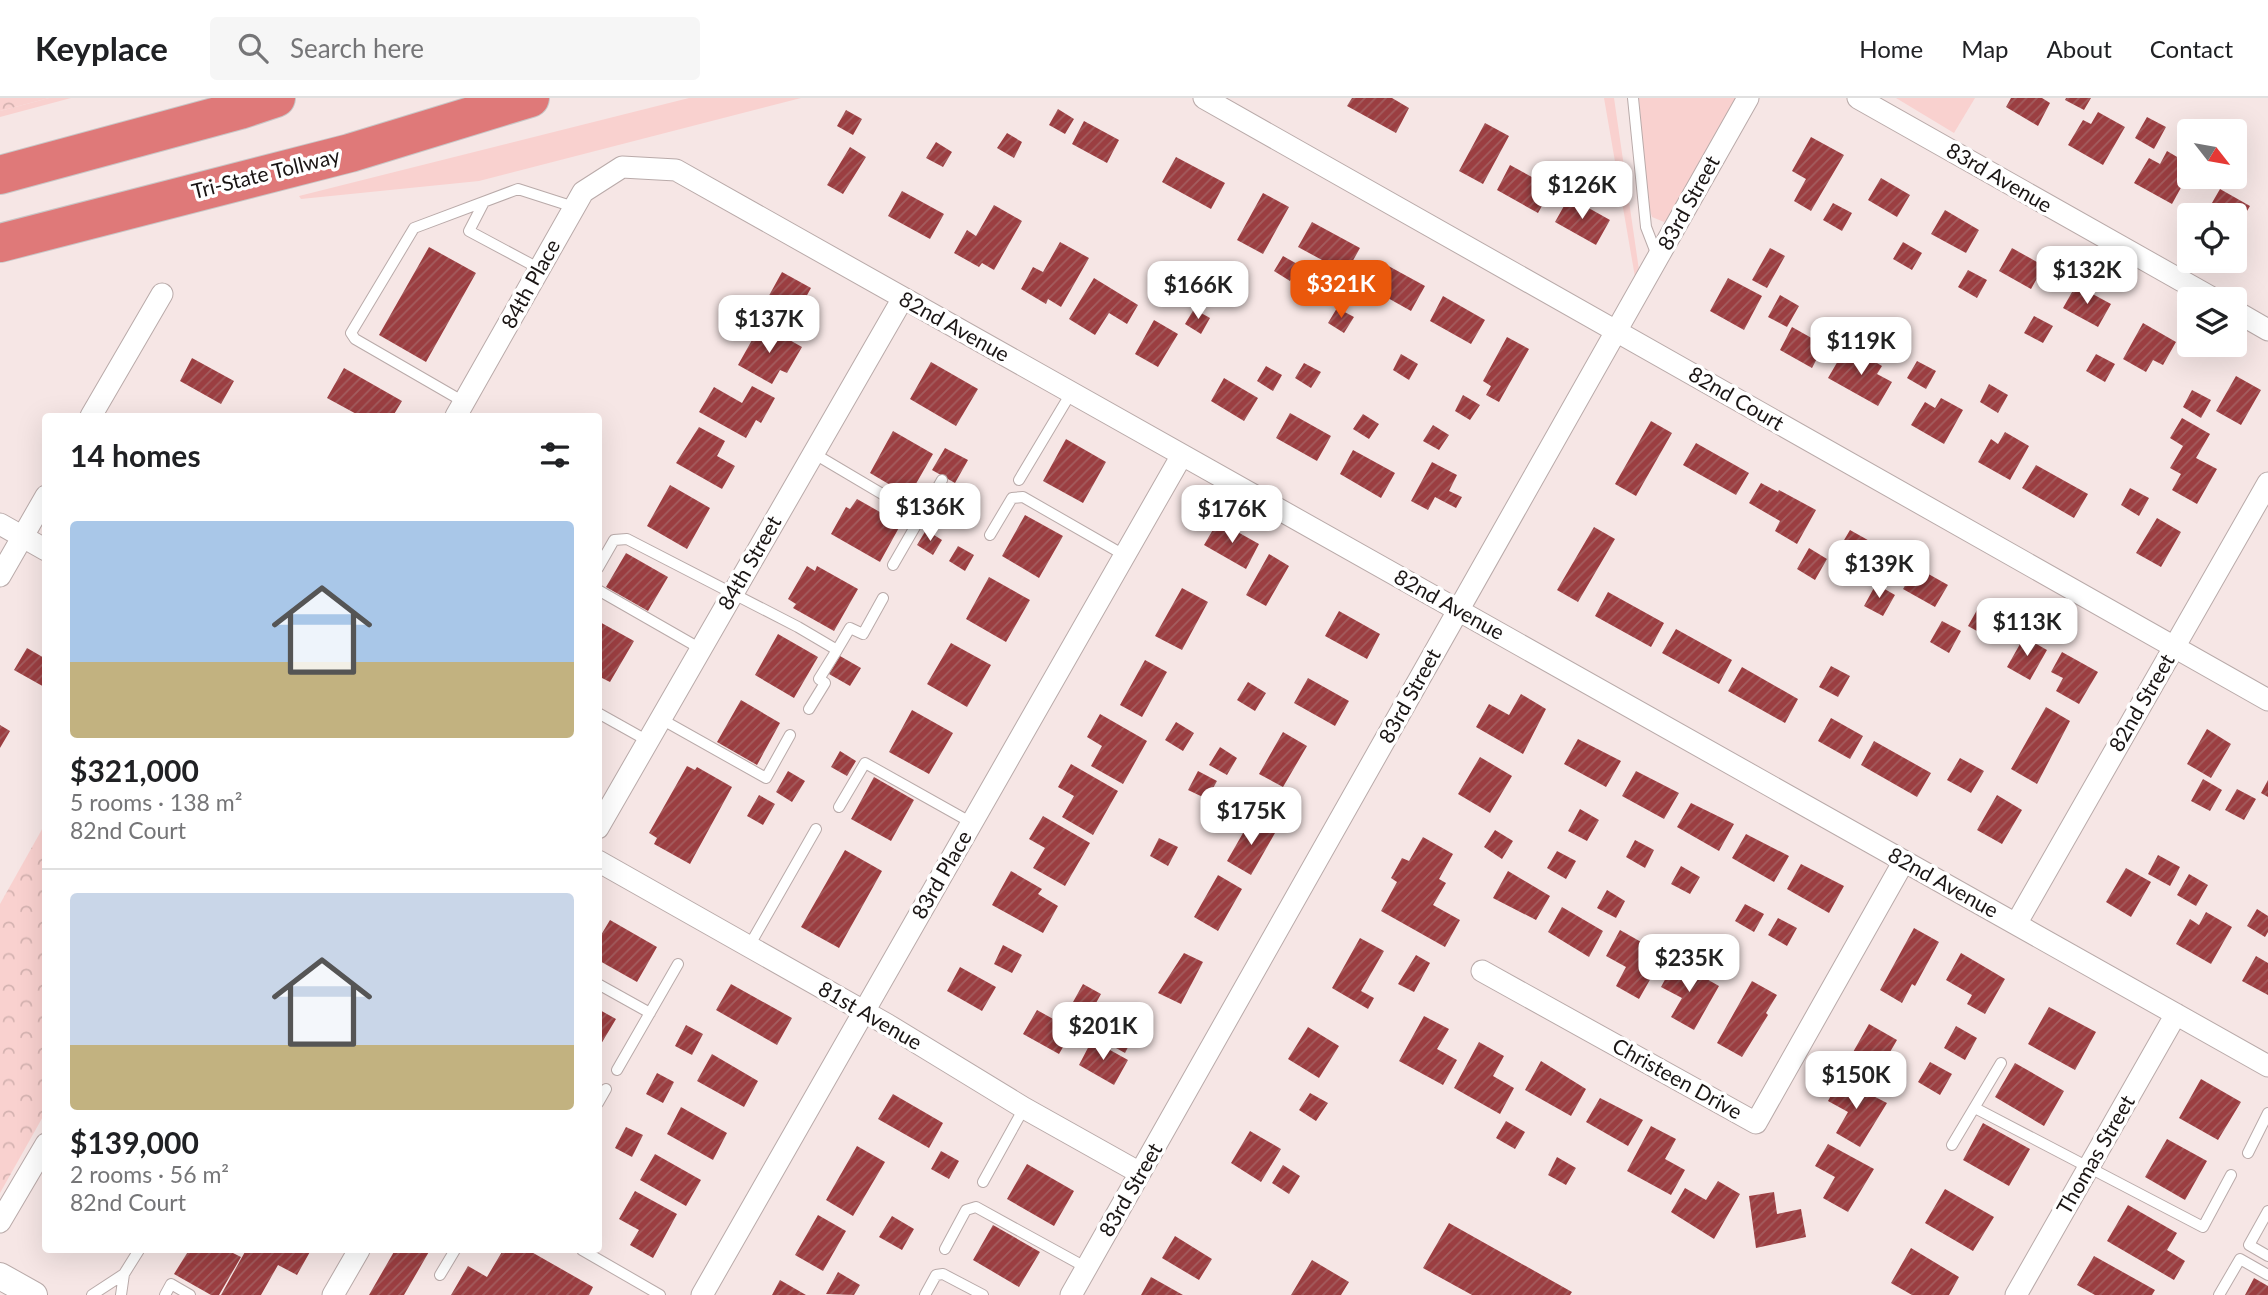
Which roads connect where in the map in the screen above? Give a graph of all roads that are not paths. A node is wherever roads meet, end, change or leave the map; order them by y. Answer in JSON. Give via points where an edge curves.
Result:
{"nodes":[{"id":1,"x":276,"y":98,"type":"edge"},
{"id":2,"x":530,"y":98,"type":"edge"},
{"id":3,"x":1204,"y":98,"type":"edge"},
{"id":4,"x":1633,"y":98,"type":"edge"},
{"id":5,"x":1748,"y":98,"type":"edge"},
{"id":6,"x":1858,"y":98,"type":"edge"},
{"id":7,"x":622,"y":167,"type":"joint"},
{"id":8,"x":0,"y":175,"type":"edge"},
{"id":9,"x":484,"y":202,"type":"junction"},
{"id":10,"x":574,"y":207,"type":"junction"},
{"id":11,"x":0,"y":243,"type":"edge"},
{"id":12,"x":1658,"y":258,"type":"junction"},
{"id":13,"x":540,"y":269,"type":"junction"},
{"id":14,"x":2193,"y":287,"type":"edge"},
{"id":15,"x":162,"y":294,"type":"dead end"},
{"id":16,"x":903,"y":298,"type":"junction"},
{"id":17,"x":2247,"y":318,"type":"edge"},
{"id":18,"x":2268,"y":330,"type":"edge"},
{"id":19,"x":1616,"y":331,"type":"junction"},
{"id":20,"x":1071,"y":393,"type":"junction"},
{"id":21,"x":460,"y":409,"type":"edge"},
{"id":22,"x":93,"y":413,"type":"edge"},
{"id":23,"x":813,"y":453,"type":"junction"},
{"id":24,"x":1182,"y":455,"type":"junction"},
{"id":25,"x":942,"y":480,"type":"dead end"},
{"id":26,"x":1019,"y":480,"type":"dead end"},
{"id":27,"x":2268,"y":483,"type":"edge"},
{"id":28,"x":42,"y":503,"type":"edge"},
{"id":29,"x":921,"y":517,"type":"junction"},
{"id":30,"x":0,"y":524,"type":"edge"},
{"id":31,"x":990,"y":535,"type":"dead end"},
{"id":32,"x":22,"y":537,"type":"junction"},
{"id":33,"x":42,"y":548,"type":"edge"},
{"id":34,"x":1124,"y":555,"type":"junction"},
{"id":35,"x":602,"y":561,"type":"edge"},
{"id":36,"x":893,"y":565,"type":"dead end"},
{"id":37,"x":0,"y":576,"type":"edge"},
{"id":38,"x":602,"y":592,"type":"edge"},
{"id":39,"x":733,"y":594,"type":"junction"},
{"id":40,"x":883,"y":598,"type":"dead end"},
{"id":41,"x":1458,"y":610,"type":"junction"},
{"id":42,"x":2174,"y":647,"type":"junction"},
{"id":43,"x":701,"y":649,"type":"junction"},
{"id":44,"x":837,"y":650,"type":"junction"},
{"id":45,"x":2268,"y":700,"type":"edge"},
{"id":46,"x":809,"y":709,"type":"dead end"},
{"id":47,"x":602,"y":715,"type":"edge"},
{"id":48,"x":661,"y":719,"type":"junction"},
{"id":49,"x":790,"y":735,"type":"dead end"},
{"id":50,"x":648,"y":741,"type":"junction"},
{"id":51,"x":839,"y":807,"type":"dead end"},
{"id":52,"x":602,"y":821,"type":"edge"},
{"id":53,"x":972,"y":823,"type":"junction"},
{"id":54,"x":816,"y":829,"type":"dead end"},
{"id":55,"x":1904,"y":861,"type":"junction"},
{"id":56,"x":602,"y":863,"type":"edge"},
{"id":57,"x":2016,"y":924,"type":"junction"},
{"id":58,"x":748,"y":948,"type":"junction"},
{"id":59,"x":678,"y":964,"type":"dead end"},
{"id":60,"x":1482,"y":971,"type":"dead end"},
{"id":61,"x":602,"y":986,"type":"edge"},
{"id":62,"x":864,"y":1012,"type":"junction"},
{"id":63,"x":650,"y":1013,"type":"junction"},
{"id":64,"x":2176,"y":1014,"type":"junction"},
{"id":65,"x":2001,"y":1063,"type":"dead end"},
{"id":66,"x":2268,"y":1066,"type":"edge"},
{"id":67,"x":617,"y":1070,"type":"dead end"},
{"id":68,"x":606,"y":1089,"type":"dead end"},
{"id":69,"x":602,"y":1096,"type":"edge"},
{"id":70,"x":1024,"y":1108,"type":"junction"},
{"id":71,"x":1975,"y":1108,"type":"junction"},
{"id":72,"x":2268,"y":1113,"type":"edge"},
{"id":73,"x":1952,"y":1144,"type":"dead end"},
{"id":74,"x":42,"y":1151,"type":"edge"},
{"id":75,"x":2248,"y":1153,"type":"dead end"},
{"id":76,"x":2089,"y":1167,"type":"junction"},
{"id":77,"x":1140,"y":1173,"type":"junction"},
{"id":78,"x":2231,"y":1175,"type":"dead end"},
{"id":79,"x":983,"y":1182,"type":"dead end"},
{"id":80,"x":2268,"y":1211,"type":"edge"},
{"id":81,"x":0,"y":1223,"type":"edge"},
{"id":82,"x":945,"y":1249,"type":"dead end"},
{"id":83,"x":137,"y":1253,"type":"edge"},
{"id":84,"x":357,"y":1253,"type":"edge"},
{"id":85,"x":453,"y":1253,"type":"edge"},
{"id":86,"x":587,"y":1253,"type":"edge"},
{"id":87,"x":2268,"y":1256,"type":"edge"},
{"id":88,"x":1087,"y":1268,"type":"junction"},
{"id":89,"x":124,"y":1274,"type":"junction"},
{"id":90,"x":440,"y":1275,"type":"dead end"},
{"id":91,"x":2268,"y":1275,"type":"edge"},
{"id":92,"x":0,"y":1276,"type":"edge"},
{"id":93,"x":34,"y":1295,"type":"edge"},
{"id":94,"x":92,"y":1295,"type":"edge"},
{"id":95,"x":121,"y":1295,"type":"edge"},
{"id":96,"x":165,"y":1295,"type":"edge"},
{"id":97,"x":190,"y":1295,"type":"edge"},
{"id":98,"x":333,"y":1295,"type":"edge"},
{"id":99,"x":660,"y":1295,"type":"edge"},
{"id":100,"x":702,"y":1295,"type":"edge"},
{"id":101,"x":925,"y":1295,"type":"edge"},
{"id":102,"x":983,"y":1295,"type":"edge"},
{"id":103,"x":1071,"y":1295,"type":"edge"},
{"id":104,"x":2016,"y":1295,"type":"edge"},
{"id":105,"x":2219,"y":1295,"type":"edge"}],
"edges":[{"from":1,"to":8,"type":"highway"},
{"from":2,"to":11,"type":"highway","name":"Tri-State Tollway","via":[[350,152]]},
{"from":3,"to":19,"type":"street","name":"82nd Court"},
{"from":4,"to":12,"type":"lane","via":[[1646,228]]},
{"from":5,"to":12,"type":"street","name":"83rd Street"},
{"from":6,"to":14,"type":"street","name":"83rd Avenue"},
{"from":7,"to":10,"type":"street","name":"84th Place","via":[[583,192]]},
{"from":7,"to":16,"type":"street","name":"82nd Avenue","via":[[676,170]]},
{"from":9,"to":10,"type":"lane","via":[[518,189]]},
{"from":9,"to":13,"type":"lane","via":[[469,231]]},
{"from":9,"to":21,"type":"lane","via":[[414,228],[352,333]]},
{"from":10,"to":13,"type":"street","name":"84th Place"},
{"from":12,"to":19,"type":"street","name":"83rd Street"},
{"from":13,"to":21,"type":"street","name":"84th Place"},
{"from":15,"to":22,"type":"street"},
{"from":16,"to":20,"type":"street","name":"82nd Avenue"},
{"from":16,"to":23,"type":"street","name":"84th Street"},
{"from":17,"to":18,"type":"street"},
{"from":19,"to":41,"type":"street","name":"83rd Street"},
{"from":19,"to":42,"type":"street","name":"82nd Court"},
{"from":20,"to":24,"type":"street","name":"82nd Avenue"},
{"from":20,"to":26,"type":"lane"},
{"from":23,"to":29,"type":"lane"},
{"from":23,"to":39,"type":"street","name":"84th Street"},
{"from":24,"to":34,"type":"street","name":"83rd Place"},
{"from":24,"to":41,"type":"street","name":"82nd Avenue"},
{"from":25,"to":29,"type":"lane"},
{"from":27,"to":42,"type":"street","name":"82nd Street"},
{"from":28,"to":32,"type":"street"},
{"from":29,"to":36,"type":"lane"},
{"from":30,"to":32,"type":"street"},
{"from":31,"to":34,"type":"lane","via":[[1012,498],[1023,497]]},
{"from":32,"to":33,"type":"street"},
{"from":32,"to":37,"type":"street"},
{"from":34,"to":53,"type":"street","name":"83rd Place"},
{"from":35,"to":39,"type":"lane","via":[[614,540],[627,540]]},
{"from":38,"to":43,"type":"lane"},
{"from":39,"to":43,"type":"street","name":"84th Street"},
{"from":39,"to":44,"type":"lane"},
{"from":40,"to":44,"type":"lane","via":[[863,634],[850,628]]},
{"from":41,"to":55,"type":"street","name":"82nd Avenue"},
{"from":41,"to":77,"type":"street","name":"83rd Street"},
{"from":42,"to":45,"type":"street","name":"82nd Court"},
{"from":42,"to":57,"type":"street","name":"82nd Street"},
{"from":43,"to":48,"type":"street","name":"84th Street"},
{"from":44,"to":46,"type":"lane","via":[[819,679],[825,683]]},
{"from":47,"to":50,"type":"lane"},
{"from":48,"to":49,"type":"lane","via":[[766,778]]},
{"from":48,"to":50,"type":"street","name":"84th Street"},
{"from":50,"to":52,"type":"street","name":"84th Street"},
{"from":51,"to":53,"type":"lane","via":[[865,763]]},
{"from":53,"to":62,"type":"street","name":"83rd Place"},
{"from":54,"to":58,"type":"lane"},
{"from":55,"to":57,"type":"street","name":"82nd Avenue"},
{"from":55,"to":60,"type":"street","name":"Christeen Drive","via":[[1756,1123]]},
{"from":56,"to":58,"type":"street","name":"81st Avenue"},
{"from":57,"to":64,"type":"street","name":"82nd Avenue"},
{"from":58,"to":62,"type":"street","name":"81st Avenue"},
{"from":59,"to":63,"type":"lane"},
{"from":61,"to":63,"type":"lane"},
{"from":62,"to":70,"type":"street","name":"81st Avenue"},
{"from":62,"to":100,"type":"street","name":"83rd Place"},
{"from":63,"to":67,"type":"lane"},
{"from":64,"to":66,"type":"street","name":"82nd Avenue"},
{"from":64,"to":76,"type":"street","name":"Thomas Street"},
{"from":65,"to":71,"type":"lane"},
{"from":68,"to":69,"type":"lane"},
{"from":70,"to":77,"type":"street","name":"81st Avenue"},
{"from":70,"to":79,"type":"lane"},
{"from":71,"to":73,"type":"lane"},
{"from":71,"to":76,"type":"lane"},
{"from":72,"to":75,"type":"lane"},
{"from":74,"to":81,"type":"street"},
{"from":76,"to":78,"type":"lane","via":[[2203,1227]]},
{"from":76,"to":104,"type":"street","name":"Thomas Street"},
{"from":77,"to":88,"type":"street","name":"83rd Street"},
{"from":80,"to":87,"type":"lane","via":[[2249,1245]]},
{"from":82,"to":88,"type":"lane","via":[[966,1210],[976,1207]]},
{"from":83,"to":89,"type":"lane"},
{"from":84,"to":98,"type":"street"},
{"from":85,"to":90,"type":"lane"},
{"from":86,"to":99,"type":"lane"},
{"from":88,"to":103,"type":"street","name":"83rd Street"},
{"from":89,"to":94,"type":"lane"},
{"from":89,"to":95,"type":"lane"},
{"from":91,"to":105,"type":"lane","via":[[2240,1259]]},
{"from":92,"to":93,"type":"street"},
{"from":96,"to":97,"type":"lane","via":[[171,1284]]},
{"from":101,"to":102,"type":"lane","via":[[936,1275],[943,1274]]}]}
